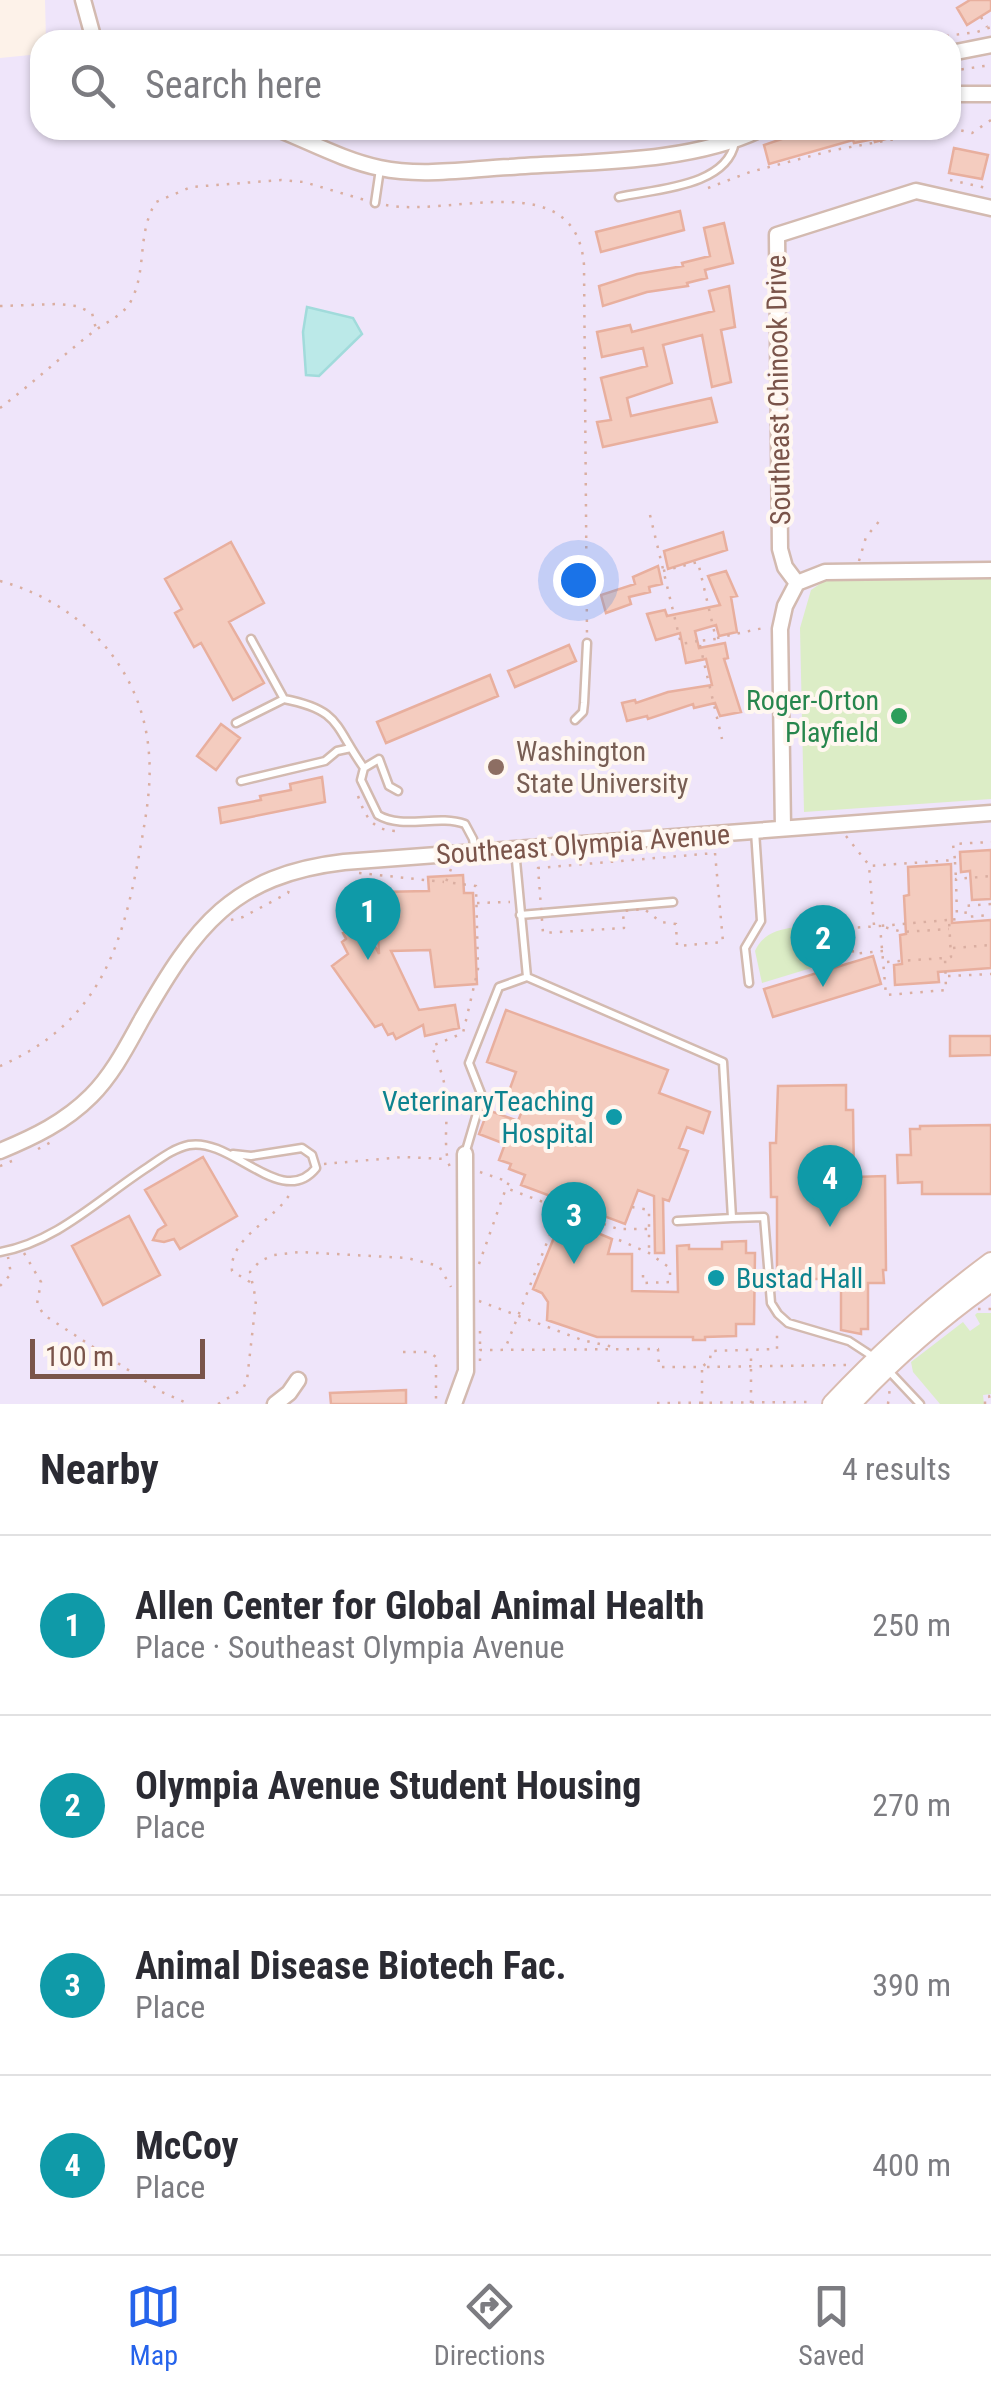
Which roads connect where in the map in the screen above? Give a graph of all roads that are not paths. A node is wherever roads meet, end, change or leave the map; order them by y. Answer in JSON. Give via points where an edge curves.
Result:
{"nodes":[{"id":1,"x":83,"y":0,"type":"edge"},
{"id":2,"x":91,"y":30,"type":"edge"},
{"id":3,"x":991,"y":46,"type":"edge"},
{"id":4,"x":961,"y":51,"type":"edge"},
{"id":5,"x":961,"y":94,"type":"edge"},
{"id":6,"x":991,"y":94,"type":"edge"},
{"id":7,"x":306,"y":140,"type":"edge"},
{"id":8,"x":736,"y":140,"type":"joint"},
{"id":9,"x":380,"y":168,"type":"junction"},
{"id":10,"x":618,"y":198,"type":"dead end"},
{"id":11,"x":375,"y":202,"type":"road end"},
{"id":12,"x":991,"y":208,"type":"edge"},
{"id":13,"x":991,"y":570,"type":"edge"},
{"id":14,"x":797,"y":583,"type":"junction"},
{"id":15,"x":250,"y":639,"type":"dead end"},
{"id":16,"x":587,"y":643,"type":"road end"},
{"id":17,"x":284,"y":699,"type":"junction"},
{"id":18,"x":574,"y":720,"type":"dead end"},
{"id":19,"x":236,"y":724,"type":"dead end"},
{"id":20,"x":351,"y":748,"type":"junction"},
{"id":21,"x":364,"y":768,"type":"junction"},
{"id":22,"x":241,"y":782,"type":"dead end"},
{"id":23,"x":398,"y":791,"type":"dead end"},
{"id":24,"x":991,"y":813,"type":"edge"},
{"id":25,"x":782,"y":828,"type":"junction"},
{"id":26,"x":755,"y":830,"type":"junction"},
{"id":27,"x":515,"y":849,"type":"junction"},
{"id":28,"x":475,"y":852,"type":"junction"},
{"id":29,"x":673,"y":902,"type":"dead end"},
{"id":30,"x":520,"y":915,"type":"junction"},
{"id":31,"x":527,"y":977,"type":"junction"},
{"id":32,"x":748,"y":983,"type":"dead end"},
{"id":33,"x":0,"y":1151,"type":"edge"},
{"id":34,"x":232,"y":1154,"type":"junction"},
{"id":35,"x":464,"y":1154,"type":"joint"},
{"id":36,"x":732,"y":1218,"type":"junction"},
{"id":37,"x":677,"y":1221,"type":"dead end"},
{"id":38,"x":3,"y":1251,"type":"edge"},
{"id":39,"x":991,"y":1262,"type":"edge"},
{"id":40,"x":991,"y":1282,"type":"edge"},
{"id":41,"x":884,"y":1374,"type":"junction"},
{"id":42,"x":298,"y":1380,"type":"dead end"},
{"id":43,"x":823,"y":1403,"type":"edge"},
{"id":44,"x":274,"y":1404,"type":"edge"},
{"id":45,"x":454,"y":1404,"type":"edge"},
{"id":46,"x":851,"y":1404,"type":"edge"},
{"id":47,"x":920,"y":1404,"type":"edge"}],
"edges":[{"from":1,"to":2,"type":"street"},
{"from":3,"to":4,"type":"street"},
{"from":5,"to":6,"type":"street"},
{"from":7,"to":9,"type":"street"},
{"from":8,"to":9,"type":"street","via":[[598,161],[425,172]]},
{"from":8,"to":10,"type":"lane","via":[[733,154],[706,177]]},
{"from":9,"to":11,"type":"lane"},
{"from":12,"to":14,"type":"street","name":"Southeast Chinook Drive","via":[[916,190],[777,236],[780,550]]},
{"from":13,"to":14,"type":"street","via":[[817,573]]},
{"from":14,"to":25,"type":"street","via":[[782,619]]},
{"from":15,"to":17,"type":"lane"},
{"from":16,"to":18,"type":"lane","via":[[584,704]]},
{"from":17,"to":19,"type":"lane"},
{"from":17,"to":20,"type":"lane","via":[[326,712]]},
{"from":20,"to":21,"type":"lane"},
{"from":20,"to":22,"type":"lane","via":[[325,762]]},
{"from":21,"to":23,"type":"lane","via":[[380,760],[389,786]]},
{"from":21,"to":28,"type":"lane","via":[[362,780],[378,814],[395,821],[465,824]]},
{"from":24,"to":25,"type":"street","name":"Southeast Olympia Avenue"},
{"from":25,"to":26,"type":"street","name":"Southeast Olympia Avenue"},
{"from":26,"to":27,"type":"street","name":"Southeast Olympia Avenue"},
{"from":26,"to":32,"type":"lane","via":[[762,922],[745,948]]},
{"from":27,"to":28,"type":"street","name":"Southeast Olympia Avenue"},
{"from":27,"to":30,"type":"lane"},
{"from":28,"to":33,"type":"street","name":"Southeast Olympia Avenue","via":[[310,866],[244,893],[194,936],[92,1095],[51,1128]]},
{"from":29,"to":30,"type":"lane"},
{"from":30,"to":31,"type":"lane"},
{"from":31,"to":35,"type":"lane","via":[[499,987],[469,1063],[482,1096]]},
{"from":31,"to":36,"type":"lane","via":[[723,1062]]},
{"from":34,"to":34,"type":"lane","via":[[275,1180],[294,1181],[316,1166],[302,1148]]},
{"from":34,"to":38,"type":"lane","via":[[202,1144],[182,1147],[45,1238]]},
{"from":35,"to":45,"type":"street","via":[[472,1301],[466,1372]]},
{"from":36,"to":37,"type":"lane"},
{"from":36,"to":41,"type":"lane","via":[[764,1217],[771,1303],[778,1314],[849,1341]]},
{"from":39,"to":41,"type":"main road","via":[[934,1305]]},
{"from":40,"to":41,"type":"main road"},
{"from":41,"to":43,"type":"main road"},
{"from":41,"to":46,"type":"main road"},
{"from":41,"to":47,"type":"lane"},
{"from":42,"to":44,"type":"street"}]}
